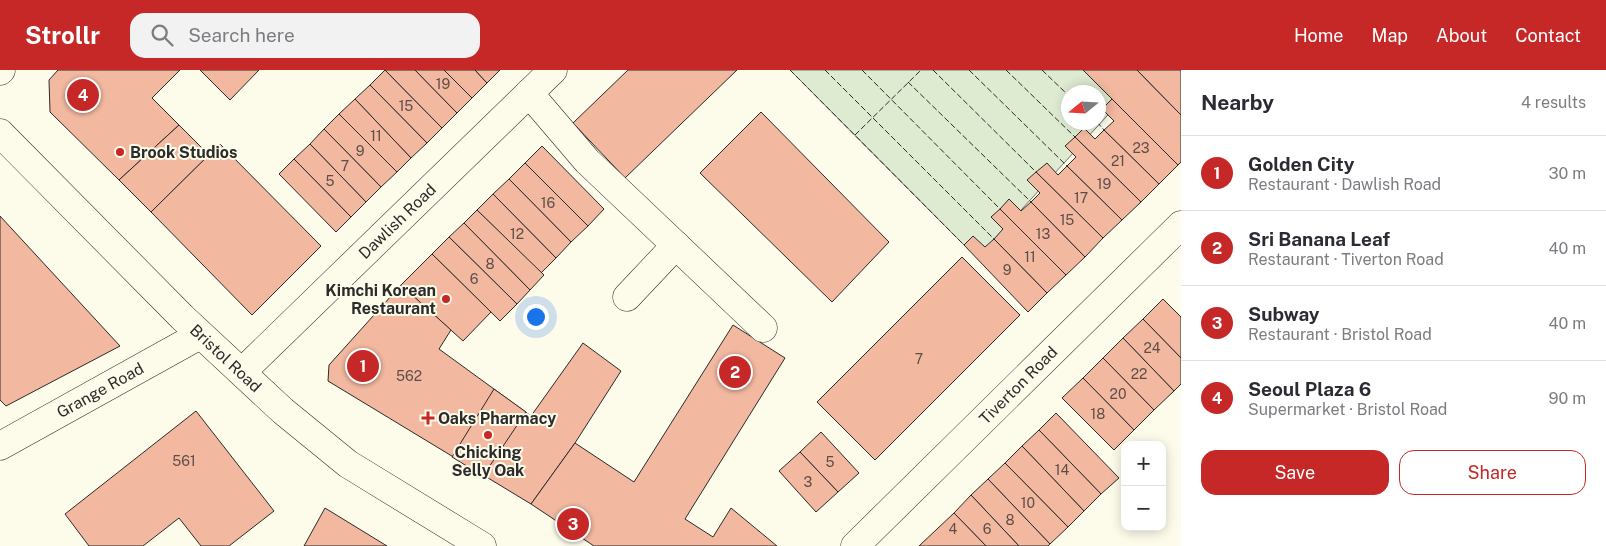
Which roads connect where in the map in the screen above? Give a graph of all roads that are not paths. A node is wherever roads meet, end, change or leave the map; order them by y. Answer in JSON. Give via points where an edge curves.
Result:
{"nodes":[{"id":1,"x":553,"y":70,"type":"edge"},
{"id":2,"x":529,"y":93,"type":"junction"},
{"id":3,"x":0,"y":133,"type":"edge"},
{"id":4,"x":1181,"y":225,"type":"edge"},
{"id":5,"x":676,"y":245,"type":"junction"},
{"id":6,"x":627,"y":297,"type":"dead end"},
{"id":7,"x":763,"y":328,"type":"dead end"},
{"id":8,"x":200,"y":335,"type":"junction"},
{"id":9,"x":242,"y":372,"type":"junction"},
{"id":10,"x":2,"y":440,"type":"edge"},
{"id":11,"x":482,"y":546,"type":"edge"},
{"id":12,"x":855,"y":546,"type":"edge"}],
"edges":[{"from":1,"to":2,"type":"street","name":"Dawlish Road"},
{"from":2,"to":5,"type":"street","via":[[586,160]]},
{"from":2,"to":9,"type":"street","name":"Dawlish Road"},
{"from":3,"to":8,"type":"street","name":"Bristol Road"},
{"from":4,"to":12,"type":"street","name":"Tiverton Road"},
{"from":5,"to":6,"type":"street"},
{"from":5,"to":7,"type":"street"},
{"from":8,"to":9,"type":"street","name":"Bristol Road"},
{"from":8,"to":10,"type":"street","name":"Grange Road"},
{"from":9,"to":11,"type":"street","name":"Bristol Road","via":[[283,411],[348,464]]}]}
